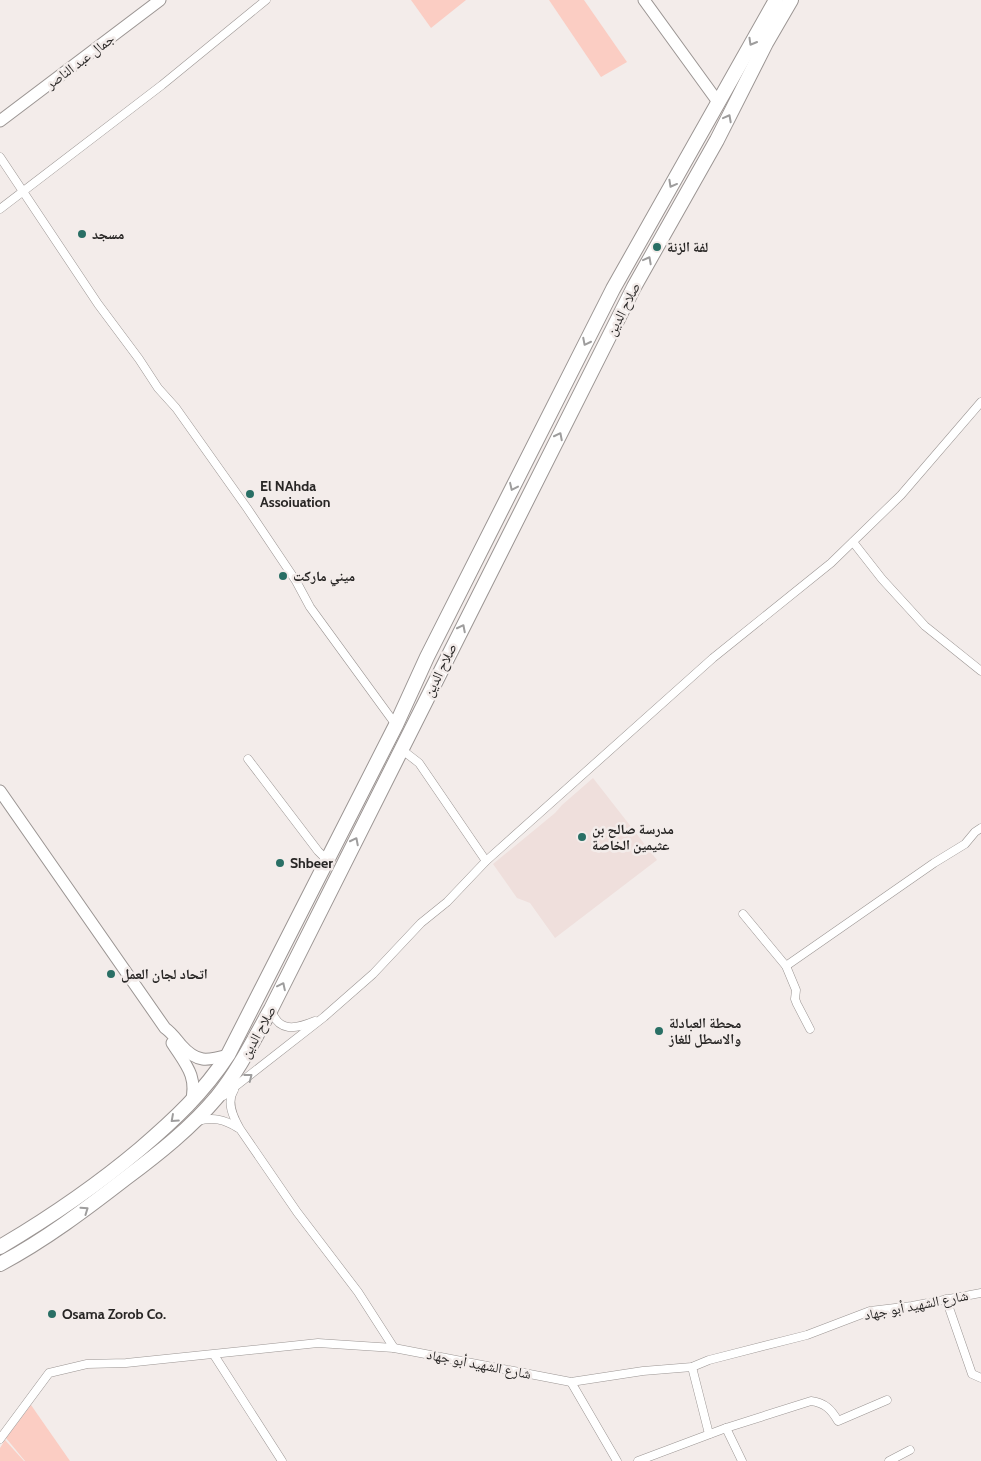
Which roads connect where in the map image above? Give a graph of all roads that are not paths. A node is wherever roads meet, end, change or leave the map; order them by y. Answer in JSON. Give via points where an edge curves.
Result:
{"nodes":[{"id":1,"x":160,"y":0,"type":"edge"},
{"id":2,"x":266,"y":0,"type":"edge"},
{"id":3,"x":644,"y":0,"type":"edge"},
{"id":4,"x":776,"y":0,"type":"edge"},
{"id":5,"x":791,"y":0,"type":"edge"},
{"id":6,"x":718,"y":102,"type":"junction"},
{"id":7,"x":0,"y":121,"type":"edge"},
{"id":8,"x":0,"y":157,"type":"edge"},
{"id":9,"x":23,"y":190,"type":"junction"},
{"id":10,"x":0,"y":209,"type":"edge"},
{"id":11,"x":600,"y":315,"type":"junction"},
{"id":12,"x":615,"y":325,"type":"junction"},
{"id":13,"x":981,"y":402,"type":"edge"},
{"id":14,"x":490,"y":532,"type":"junction"},
{"id":15,"x":505,"y":542,"type":"junction"},
{"id":16,"x":853,"y":542,"type":"junction"},
{"id":17,"x":981,"y":670,"type":"edge"},
{"id":18,"x":396,"y":725,"type":"junction"},
{"id":19,"x":401,"y":750,"type":"junction"},
{"id":20,"x":248,"y":759,"type":"dead end"},
{"id":21,"x":0,"y":791,"type":"edge"},
{"id":22,"x":981,"y":828,"type":"edge"},
{"id":23,"x":328,"y":861,"type":"junction"},
{"id":24,"x":486,"y":862,"type":"junction"},
{"id":25,"x":742,"y":914,"type":"dead end"},
{"id":26,"x":786,"y":966,"type":"junction"},
{"id":27,"x":271,"y":1009,"type":"junction"},
{"id":28,"x":324,"y":1017,"type":"junction"},
{"id":29,"x":165,"y":1028,"type":"junction"},
{"id":30,"x":810,"y":1029,"type":"dead end"},
{"id":31,"x":228,"y":1056,"type":"junction"},
{"id":32,"x":235,"y":1088,"type":"junction"},
{"id":33,"x":191,"y":1103,"type":"junction"},
{"id":34,"x":210,"y":1105,"type":"junction"},
{"id":35,"x":194,"y":1121,"type":"junction"},
{"id":36,"x":240,"y":1129,"type":"junction"},
{"id":37,"x":54,"y":1214,"type":"junction"},
{"id":38,"x":59,"y":1228,"type":"junction"},
{"id":39,"x":13,"y":1239,"type":"junction"},
{"id":40,"x":0,"y":1247,"type":"edge"},
{"id":41,"x":17,"y":1255,"type":"junction"},
{"id":42,"x":0,"y":1264,"type":"edge"},
{"id":43,"x":981,"y":1293,"type":"edge"},
{"id":44,"x":946,"y":1299,"type":"junction"},
{"id":45,"x":394,"y":1348,"type":"junction"},
{"id":46,"x":214,"y":1355,"type":"junction"},
{"id":47,"x":692,"y":1367,"type":"junction"},
{"id":48,"x":981,"y":1378,"type":"edge"},
{"id":49,"x":571,"y":1382,"type":"junction"},
{"id":50,"x":887,"y":1400,"type":"dead end"},
{"id":51,"x":726,"y":1428,"type":"junction"},
{"id":52,"x":709,"y":1434,"type":"junction"},
{"id":53,"x":0,"y":1439,"type":"edge"},
{"id":54,"x":910,"y":1450,"type":"dead end"},
{"id":55,"x":282,"y":1461,"type":"edge"},
{"id":56,"x":617,"y":1461,"type":"edge"},
{"id":57,"x":638,"y":1461,"type":"edge"},
{"id":58,"x":742,"y":1461,"type":"edge"},
{"id":59,"x":889,"y":1461,"type":"edge"}],
"edges":[{"from":1,"to":7,"type":"main road","name":"جمال عبد الناصر"},
{"from":2,"to":9,"type":"street","via":[[162,85]]},
{"from":3,"to":6,"type":"main road"},
{"from":4,"to":6,"type":"highway","name":"صلاح الدين","one_way":true},
{"from":12,"to":5,"type":"highway","name":"صلاح الدين","one_way":true},
{"from":6,"to":11,"type":"highway","name":"صلاح الدين","one_way":true},
{"from":8,"to":9,"type":"street"},
{"from":9,"to":10,"type":"street"},
{"from":9,"to":18,"type":"street","via":[[98,304],[176,408],[296,581],[310,607]]},
{"from":11,"to":12,"type":"highway","via":[[606,314]]},
{"from":11,"to":14,"type":"highway","name":"صلاح الدين","one_way":true},
{"from":15,"to":12,"type":"highway","name":"صلاح الدين","one_way":true},
{"from":13,"to":16,"type":"street","via":[[901,495]]},
{"from":14,"to":15,"type":"highway","via":[[491,543]]},
{"from":14,"to":18,"type":"highway","name":"صلاح الدين"},
{"from":19,"to":15,"type":"highway","name":"صلاح الدين","one_way":true},
{"from":16,"to":17,"type":"street","via":[[925,626]]},
{"from":16,"to":24,"type":"street","via":[[713,658]]},
{"from":18,"to":23,"type":"highway","name":"صلاح الدين"},
{"from":19,"to":24,"type":"street","via":[[419,763]]},
{"from":27,"to":19,"type":"highway","name":"صلاح الدين","one_way":true},
{"from":20,"to":23,"type":"street"},
{"from":21,"to":29,"type":"main road"},
{"from":22,"to":26,"type":"street","via":[[965,844]]},
{"from":23,"to":31,"type":"highway","name":"صلاح الدين"},
{"from":24,"to":28,"type":"street","via":[[374,974]]},
{"from":25,"to":26,"type":"street"},
{"from":26,"to":30,"type":"street","via":[[796,990],[797,1004]]},
{"from":27,"to":28,"type":"street","via":[[275,1020],[288,1027],[302,1026]]},
{"from":27,"to":34,"type":"highway","name":"صلاح الدين","via":[[240,1064]]},
{"from":32,"to":28,"type":"street","one_way":true},
{"from":29,"to":31,"type":"main road","via":[[197,1059]]},
{"from":29,"to":33,"type":"main road","via":[[192,1078],[194,1091]]},
{"from":31,"to":33,"type":"highway","name":"صلاح الدين"},
{"from":32,"to":34,"type":"street"},
{"from":32,"to":36,"type":"street","via":[[230,1108]]},
{"from":33,"to":37,"type":"highway","name":"صلاح الدين","one_way":true,"via":[[113,1171]]},
{"from":34,"to":35,"type":"highway","name":"صلاح الدين"},
{"from":35,"to":36,"type":"street","via":[[219,1119]]},
{"from":38,"to":35,"type":"highway","name":"صلاح الدين","one_way":true,"via":[[142,1166]]},
{"from":36,"to":45,"type":"street","via":[[358,1292]]},
{"from":37,"to":38,"type":"highway","via":[[52,1224]]},
{"from":37,"to":39,"type":"highway","name":"صلاح الدين"},
{"from":38,"to":41,"type":"highway","name":"صلاح الدين"},
{"from":39,"to":40,"type":"highway","name":"صلاح الدين"},
{"from":39,"to":41,"type":"highway","via":[[21,1244]]},
{"from":41,"to":42,"type":"highway","name":"صلاح الدين"},
{"from":43,"to":44,"type":"street","name":"شارع الشهيد أبو جهاد"},
{"from":44,"to":47,"type":"street","name":"شارع الشهيد أبو جهاد","via":[[870,1311],[808,1335]]},
{"from":44,"to":48,"type":"street","via":[[972,1374]]},
{"from":45,"to":46,"type":"street","name":"شارع الشهيد أبو جهاد","via":[[318,1344]]},
{"from":45,"to":49,"type":"street","name":"شارع الشهيد أبو جهاد"},
{"from":46,"to":53,"type":"street","name":"شارع الشهيد أبو جهاد","via":[[87,1364],[50,1373]]},
{"from":46,"to":55,"type":"street"},
{"from":47,"to":49,"type":"street","name":"شارع الشهيد أبو جهاد"},
{"from":47,"to":52,"type":"street"},
{"from":49,"to":56,"type":"street"},
{"from":50,"to":51,"type":"street","via":[[838,1421],[822,1403],[811,1401]]},
{"from":51,"to":52,"type":"street"},
{"from":51,"to":58,"type":"street"},
{"from":52,"to":57,"type":"street"},
{"from":54,"to":59,"type":"street"}]}
